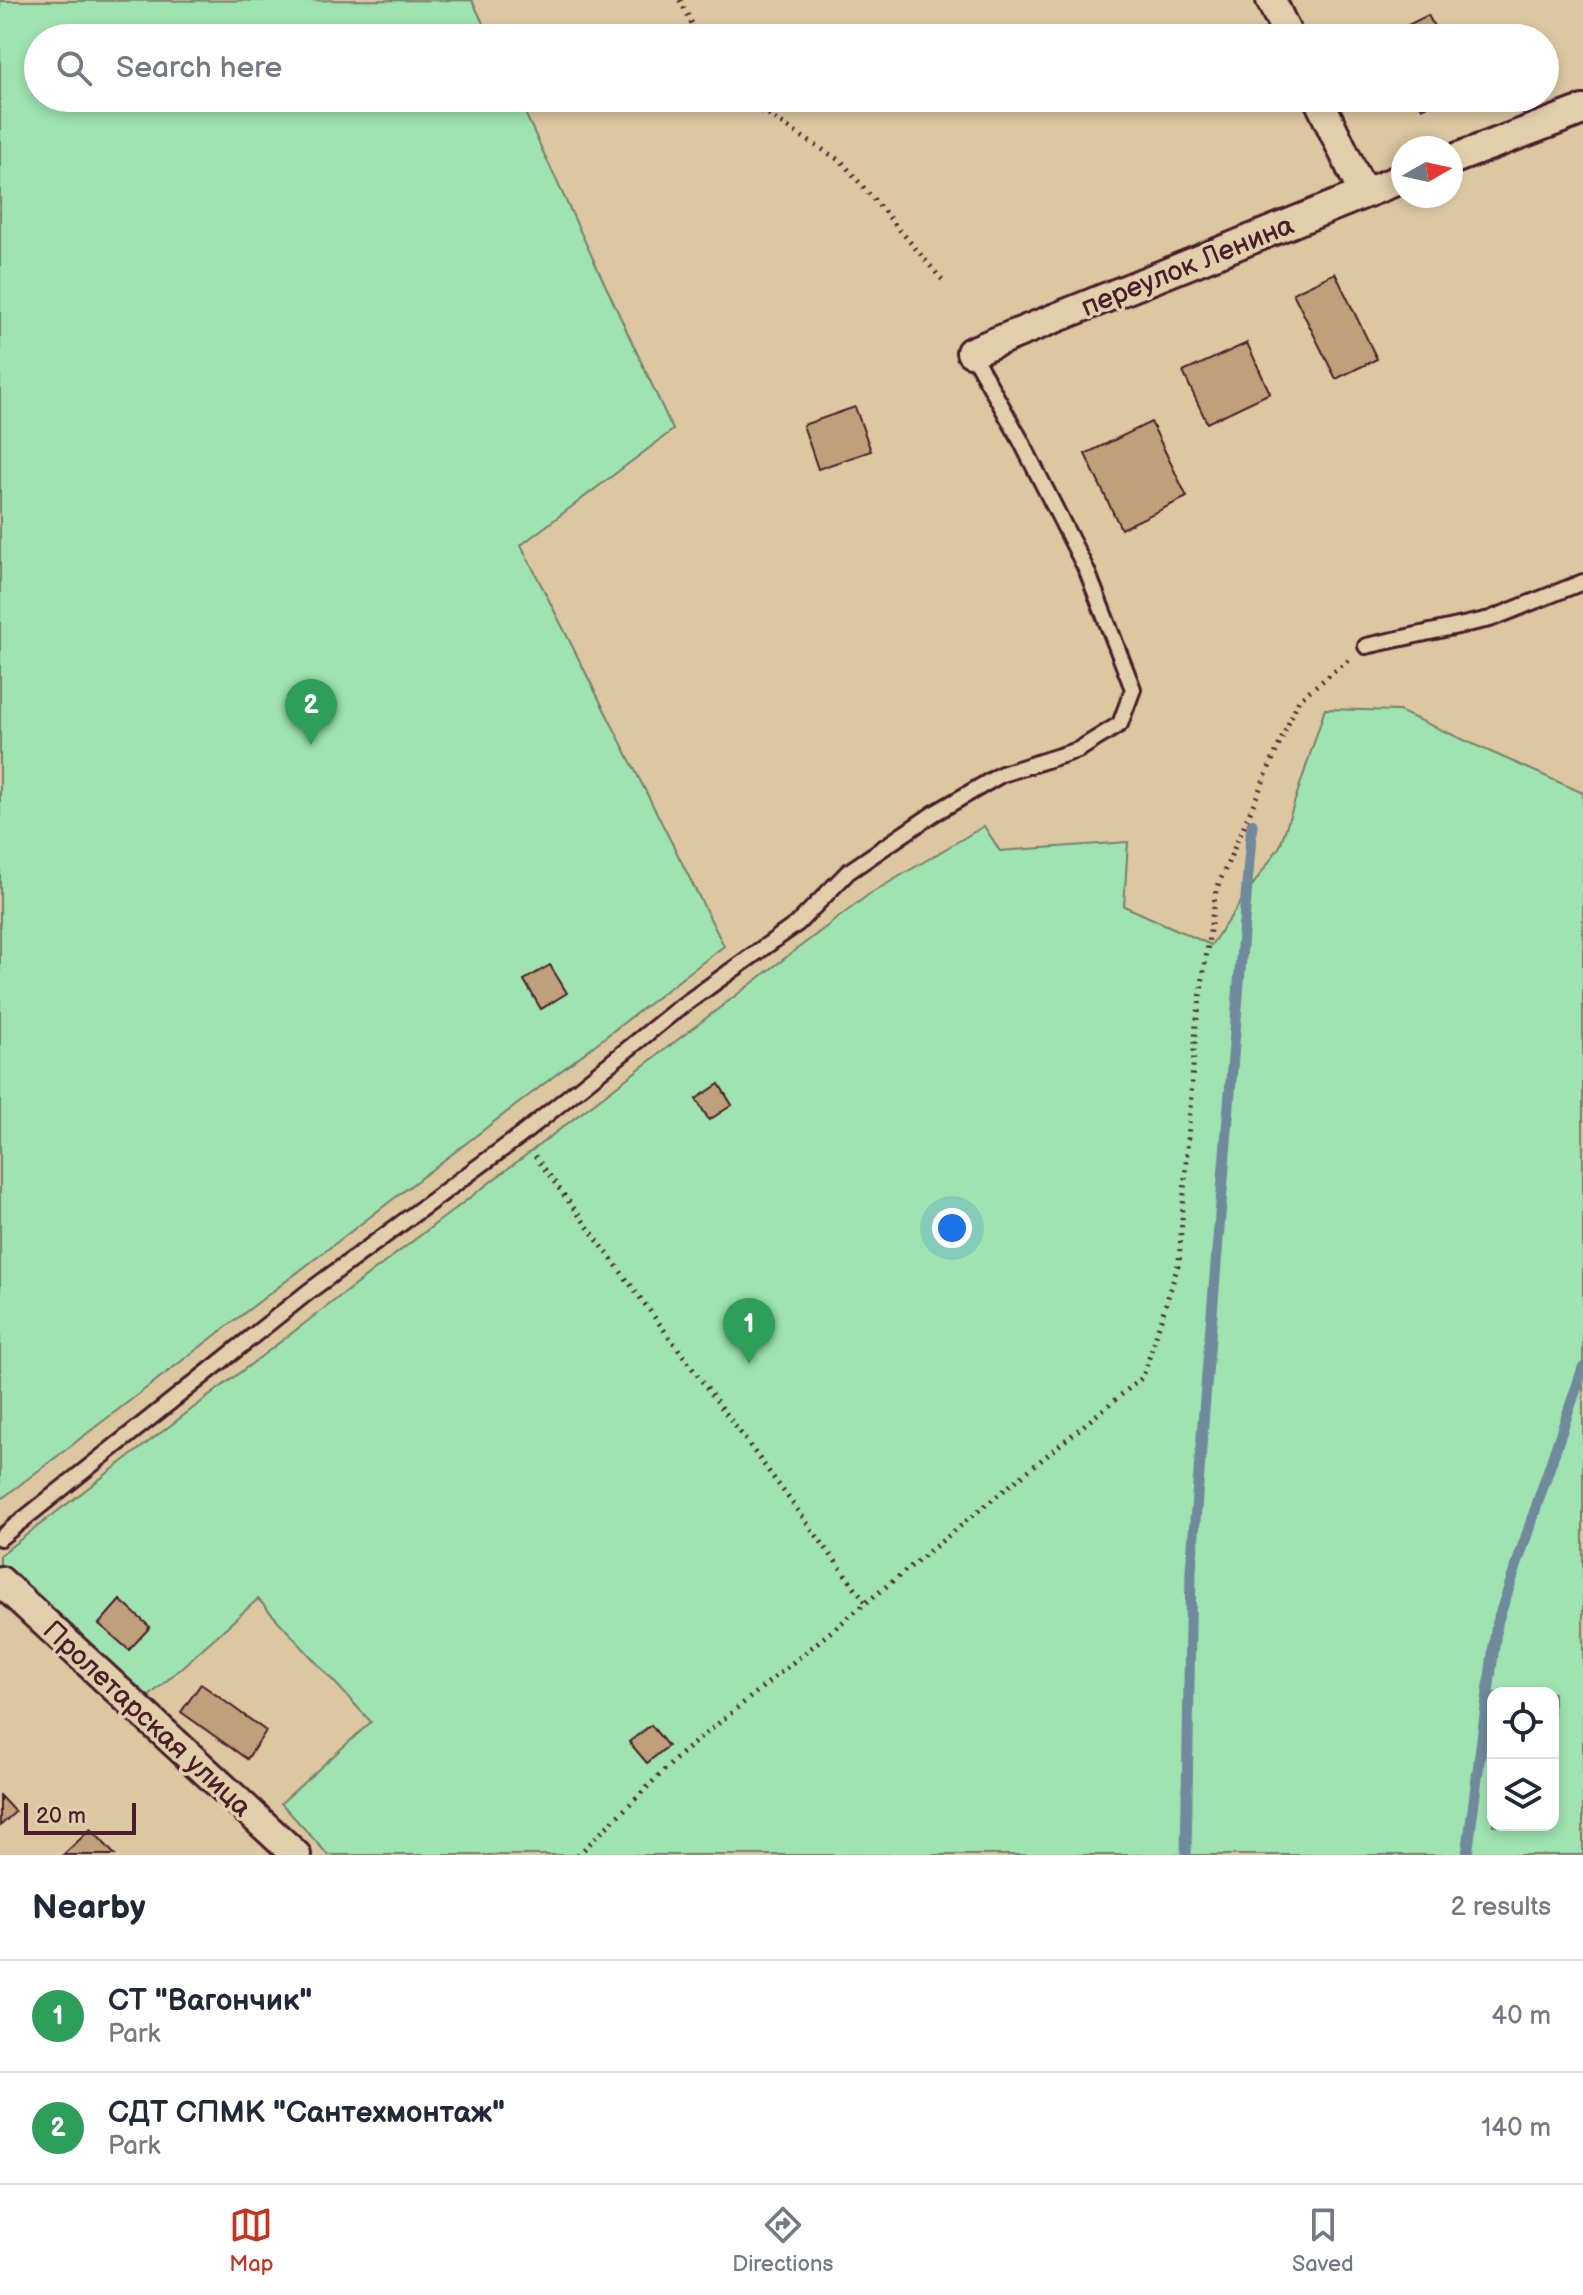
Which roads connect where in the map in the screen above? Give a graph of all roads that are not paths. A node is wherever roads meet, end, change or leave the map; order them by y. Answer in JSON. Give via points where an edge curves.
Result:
{"nodes":[{"id":1,"x":1271,"y":0,"type":"edge"},
{"id":2,"x":1282,"y":24,"type":"edge"},
{"id":3,"x":1583,"y":110,"type":"edge"},
{"id":4,"x":1325,"y":112,"type":"edge"},
{"id":5,"x":1463,"y":155,"type":"edge"},
{"id":6,"x":1391,"y":182,"type":"edge"},
{"id":7,"x":1363,"y":193,"type":"junction"},
{"id":8,"x":971,"y":352,"type":"joint"},
{"id":9,"x":1583,"y":582,"type":"edge"},
{"id":10,"x":1366,"y":646,"type":"road end"},
{"id":11,"x":0,"y":1538,"type":"edge"},
{"id":12,"x":0,"y":1581,"type":"edge"},
{"id":13,"x":296,"y":1855,"type":"edge"}],
"edges":[{"from":1,"to":2,"type":"street"},
{"from":3,"to":5,"type":"street"},
{"from":4,"to":7,"type":"street"},
{"from":6,"to":7,"type":"street","name":"переулок Ленина"},
{"from":7,"to":8,"type":"street","name":"переулок Ленина"},
{"from":8,"to":11,"type":"lane","via":[[1087,571],[1133,689],[1120,724],[1078,750],[1002,774],[848,872],[798,923],[308,1292]]},
{"from":9,"to":10,"type":"lane","via":[[1490,619]]},
{"from":12,"to":13,"type":"street","name":"Пролетарская улица"}]}
